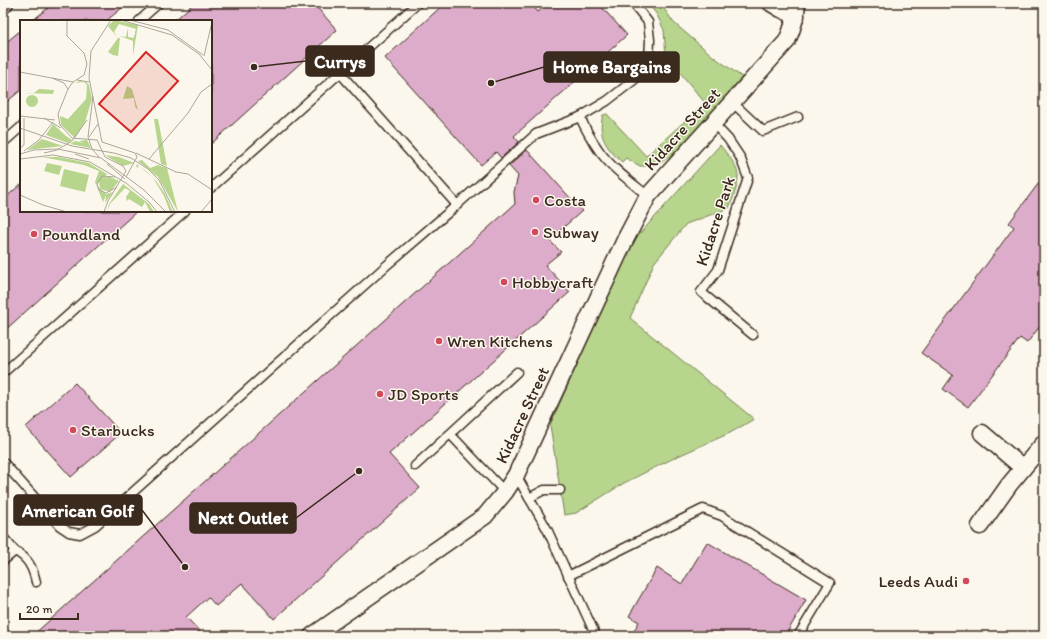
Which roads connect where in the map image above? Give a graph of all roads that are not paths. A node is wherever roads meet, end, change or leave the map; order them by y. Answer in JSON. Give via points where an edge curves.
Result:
{"nodes":[{"id":1,"x":5,"y":3,"type":"edge"},
{"id":2,"x":159,"y":3,"type":"edge"},
{"id":3,"x":418,"y":3,"type":"edge"},
{"id":4,"x":633,"y":3,"type":"edge"},
{"id":5,"x":771,"y":3,"type":"edge"},
{"id":6,"x":3,"y":5,"type":"edge"},
{"id":7,"x":796,"y":10,"type":"edge"},
{"id":8,"x":140,"y":20,"type":"edge"},
{"id":9,"x":340,"y":73,"type":"junction"},
{"id":10,"x":732,"y":102,"type":"junction"},
{"id":11,"x":580,"y":117,"type":"junction"},
{"id":12,"x":798,"y":117,"type":"dead end"},
{"id":13,"x":713,"y":123,"type":"junction"},
{"id":14,"x":20,"y":127,"type":"edge"},
{"id":15,"x":3,"y":143,"type":"edge"},
{"id":16,"x":212,"y":187,"type":"edge"},
{"id":17,"x":648,"y":196,"type":"junction"},
{"id":18,"x":457,"y":205,"type":"junction"},
{"id":19,"x":184,"y":212,"type":"edge"},
{"id":20,"x":753,"y":335,"type":"dead end"},
{"id":21,"x":517,"y":372,"type":"dead end"},
{"id":22,"x":3,"y":373,"type":"edge"},
{"id":23,"x":982,"y":433,"type":"dead end"},
{"id":24,"x":450,"y":434,"type":"junction"},
{"id":25,"x":1044,"y":443,"type":"edge"},
{"id":26,"x":3,"y":463,"type":"edge"},
{"id":27,"x":416,"y":466,"type":"dead end"},
{"id":28,"x":1023,"y":468,"type":"junction"},
{"id":29,"x":516,"y":475,"type":"junction"},
{"id":30,"x":560,"y":490,"type":"dead end"},
{"id":31,"x":505,"y":492,"type":"junction"},
{"id":32,"x":529,"y":498,"type":"junction"},
{"id":33,"x":980,"y":526,"type":"dead end"},
{"id":34,"x":3,"y":537,"type":"edge"},
{"id":35,"x":15,"y":551,"type":"junction"},
{"id":36,"x":3,"y":561,"type":"edge"},
{"id":37,"x":568,"y":576,"type":"junction"},
{"id":38,"x":36,"y":582,"type":"dead end"},
{"id":39,"x":312,"y":636,"type":"edge"},
{"id":40,"x":596,"y":636,"type":"edge"},
{"id":41,"x":798,"y":636,"type":"edge"}],
"edges":[{"from":1,"to":6,"type":"street"},
{"from":2,"to":8,"type":"lane"},
{"from":3,"to":9,"type":"lane"},
{"from":4,"to":11,"type":"lane","via":[[648,22],[649,59],[634,80],[607,101]]},
{"from":5,"to":7,"type":"street","via":[[781,9]]},
{"from":7,"to":10,"type":"street","name":"Kidacre Street","via":[[793,29],[787,41]]},
{"from":9,"to":16,"type":"lane"},
{"from":9,"to":18,"type":"lane"},
{"from":10,"to":12,"type":"lane","via":[[763,131]]},
{"from":10,"to":13,"type":"street","name":"Kidacre Street"},
{"from":11,"to":17,"type":"lane","via":[[599,150],[618,171]]},
{"from":11,"to":18,"type":"lane","via":[[536,134]]},
{"from":13,"to":17,"type":"street","name":"Kidacre Street"},
{"from":13,"to":20,"type":"lane","name":"Kidacre Park","via":[[728,139],[740,158],[748,178],[718,270],[701,292]]},
{"from":14,"to":15,"type":"lane"},
{"from":17,"to":29,"type":"street","name":"Kidacre Street"},
{"from":18,"to":26,"type":"lane","via":[[95,526],[80,534],[69,532],[60,526]]},
{"from":19,"to":22,"type":"lane"},
{"from":21,"to":24,"type":"lane"},
{"from":23,"to":28,"type":"street"},
{"from":24,"to":27,"type":"lane"},
{"from":24,"to":31,"type":"lane"},
{"from":25,"to":28,"type":"street"},
{"from":28,"to":33,"type":"street"},
{"from":29,"to":31,"type":"street","name":"Kidacre Street"},
{"from":29,"to":32,"type":"lane"},
{"from":30,"to":32,"type":"lane","via":[[544,490]]},
{"from":31,"to":39,"type":"street","name":"Kidacre Street","via":[[485,516]]},
{"from":32,"to":37,"type":"lane","via":[[547,529]]},
{"from":34,"to":35,"type":"lane"},
{"from":35,"to":36,"type":"lane"},
{"from":35,"to":38,"type":"lane","via":[[31,565]]},
{"from":37,"to":40,"type":"lane"},
{"from":37,"to":41,"type":"lane","via":[[703,509],[722,516],[830,583]]}]}
